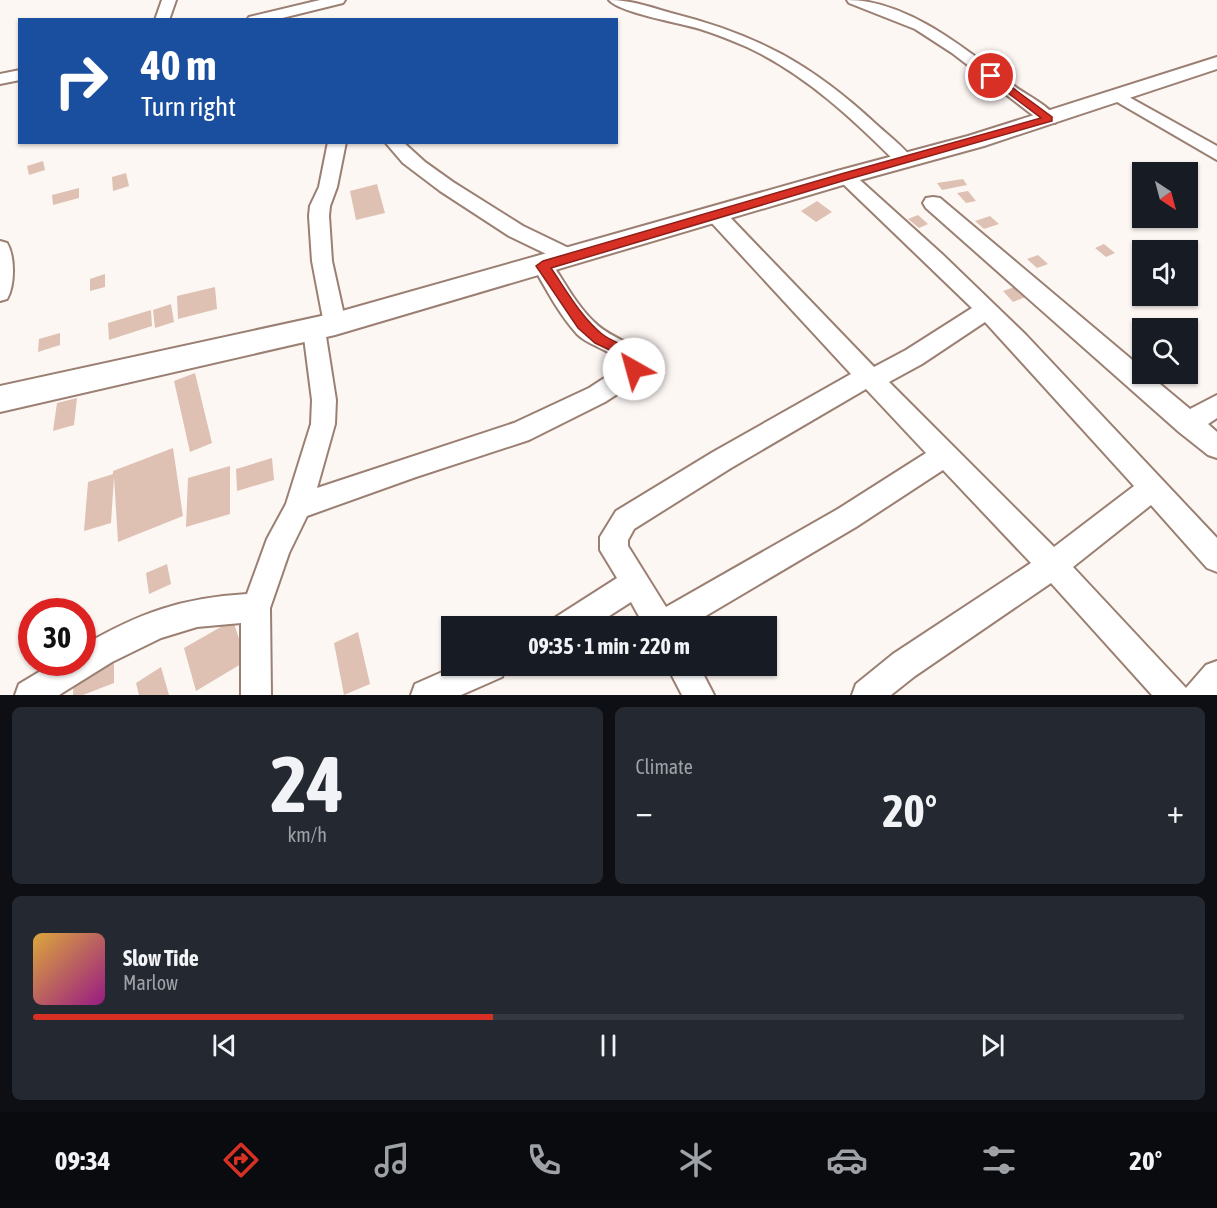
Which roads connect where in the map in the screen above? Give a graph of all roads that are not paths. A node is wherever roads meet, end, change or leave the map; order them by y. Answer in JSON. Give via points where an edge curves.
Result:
{"nodes":[{"id":1,"x":169,"y":0,"type":"edge"},
{"id":2,"x":616,"y":0,"type":"edge"},
{"id":3,"x":854,"y":0,"type":"edge"},
{"id":4,"x":330,"y":1,"type":"edge"},
{"id":5,"x":163,"y":18,"type":"edge"},
{"id":6,"x":262,"y":18,"type":"edge"},
{"id":7,"x":336,"y":18,"type":"edge"},
{"id":8,"x":1217,"y":63,"type":"edge"},
{"id":9,"x":18,"y":75,"type":"edge"},
{"id":10,"x":0,"y":79,"type":"edge"},
{"id":11,"x":1118,"y":96,"type":"junction"},
{"id":12,"x":1049,"y":119,"type":"junction"},
{"id":13,"x":337,"y":144,"type":"edge"},
{"id":14,"x":395,"y":144,"type":"edge"},
{"id":15,"x":1217,"y":154,"type":"edge"},
{"id":16,"x":904,"y":160,"type":"junction"},
{"id":17,"x":845,"y":176,"type":"junction"},
{"id":18,"x":933,"y":204,"type":"dead end"},
{"id":19,"x":716,"y":215,"type":"junction"},
{"id":20,"x":0,"y":248,"type":"edge"},
{"id":21,"x":570,"y":257,"type":"junction"},
{"id":22,"x":543,"y":266,"type":"junction"},
{"id":23,"x":0,"y":293,"type":"edge"},
{"id":24,"x":986,"y":309,"type":"junction"},
{"id":25,"x":325,"y":327,"type":"junction"},
{"id":26,"x":870,"y":378,"type":"junction"},
{"id":27,"x":0,"y":399,"type":"edge"},
{"id":28,"x":1217,"y":405,"type":"edge"},
{"id":29,"x":1188,"y":424,"type":"junction"},
{"id":30,"x":1217,"y":447,"type":"edge"},
{"id":31,"x":946,"y":454,"type":"junction"},
{"id":32,"x":1153,"y":487,"type":"junction"},
{"id":33,"x":298,"y":507,"type":"junction"},
{"id":34,"x":1217,"y":558,"type":"edge"},
{"id":35,"x":1052,"y":566,"type":"junction"},
{"id":36,"x":636,"y":582,"type":"junction"},
{"id":37,"x":256,"y":608,"type":"junction"},
{"id":38,"x":583,"y":616,"type":"edge"},
{"id":39,"x":655,"y":616,"type":"edge"},
{"id":40,"x":678,"y":616,"type":"edge"},
{"id":41,"x":469,"y":676,"type":"edge"},
{"id":42,"x":688,"y":676,"type":"edge"},
{"id":43,"x":1217,"y":676,"type":"edge"},
{"id":44,"x":251,"y":693,"type":"edge"},
{"id":45,"x":30,"y":695,"type":"edge"},
{"id":46,"x":426,"y":695,"type":"edge"},
{"id":47,"x":699,"y":695,"type":"edge"},
{"id":48,"x":867,"y":695,"type":"edge"},
{"id":49,"x":1173,"y":695,"type":"edge"},
{"id":50,"x":1198,"y":695,"type":"edge"}],
"edges":[{"from":1,"to":5,"type":"street"},
{"from":2,"to":16,"type":"street","via":[[729,34],[760,49],[847,106]]},
{"from":3,"to":12,"type":"street","via":[[920,26]]},
{"from":4,"to":6,"type":"street"},
{"from":4,"to":7,"type":"street"},
{"from":8,"to":11,"type":"street"},
{"from":9,"to":10,"type":"street"},
{"from":11,"to":12,"type":"street"},
{"from":11,"to":15,"type":"street"},
{"from":12,"to":16,"type":"street"},
{"from":13,"to":25,"type":"street","via":[[319,216]]},
{"from":14,"to":21,"type":"street","via":[[421,170],[509,228],[540,247]]},
{"from":16,"to":17,"type":"street"},
{"from":17,"to":19,"type":"street"},
{"from":17,"to":24,"type":"street"},
{"from":18,"to":29,"type":"street"},
{"from":19,"to":21,"type":"street"},
{"from":19,"to":26,"type":"street"},
{"from":20,"to":23,"type":"street"},
{"from":21,"to":22,"type":"street"},
{"from":22,"to":25,"type":"street"},
{"from":22,"to":33,"type":"street","via":[[591,333],[631,358],[635,366],[631,373],[597,395],[520,432]]},
{"from":24,"to":26,"type":"street","via":[[914,357]]},
{"from":24,"to":32,"type":"street"},
{"from":25,"to":27,"type":"street"},
{"from":25,"to":33,"type":"street","via":[[323,424]]},
{"from":26,"to":31,"type":"street"},
{"from":26,"to":36,"type":"street","via":[[625,520],[613,546]]},
{"from":28,"to":29,"type":"street"},
{"from":29,"to":30,"type":"street"},
{"from":31,"to":35,"type":"street"},
{"from":31,"to":40,"type":"street","via":[[847,518]]},
{"from":32,"to":34,"type":"street"},
{"from":32,"to":35,"type":"street"},
{"from":33,"to":37,"type":"street","via":[[277,549]]},
{"from":35,"to":48,"type":"street","via":[[904,664]]},
{"from":35,"to":49,"type":"street"},
{"from":36,"to":38,"type":"street"},
{"from":36,"to":39,"type":"street"},
{"from":37,"to":44,"type":"street"},
{"from":37,"to":45,"type":"street","via":[[178,617],[107,649]]},
{"from":41,"to":46,"type":"street"},
{"from":42,"to":47,"type":"street"},
{"from":43,"to":50,"type":"street"}]}
